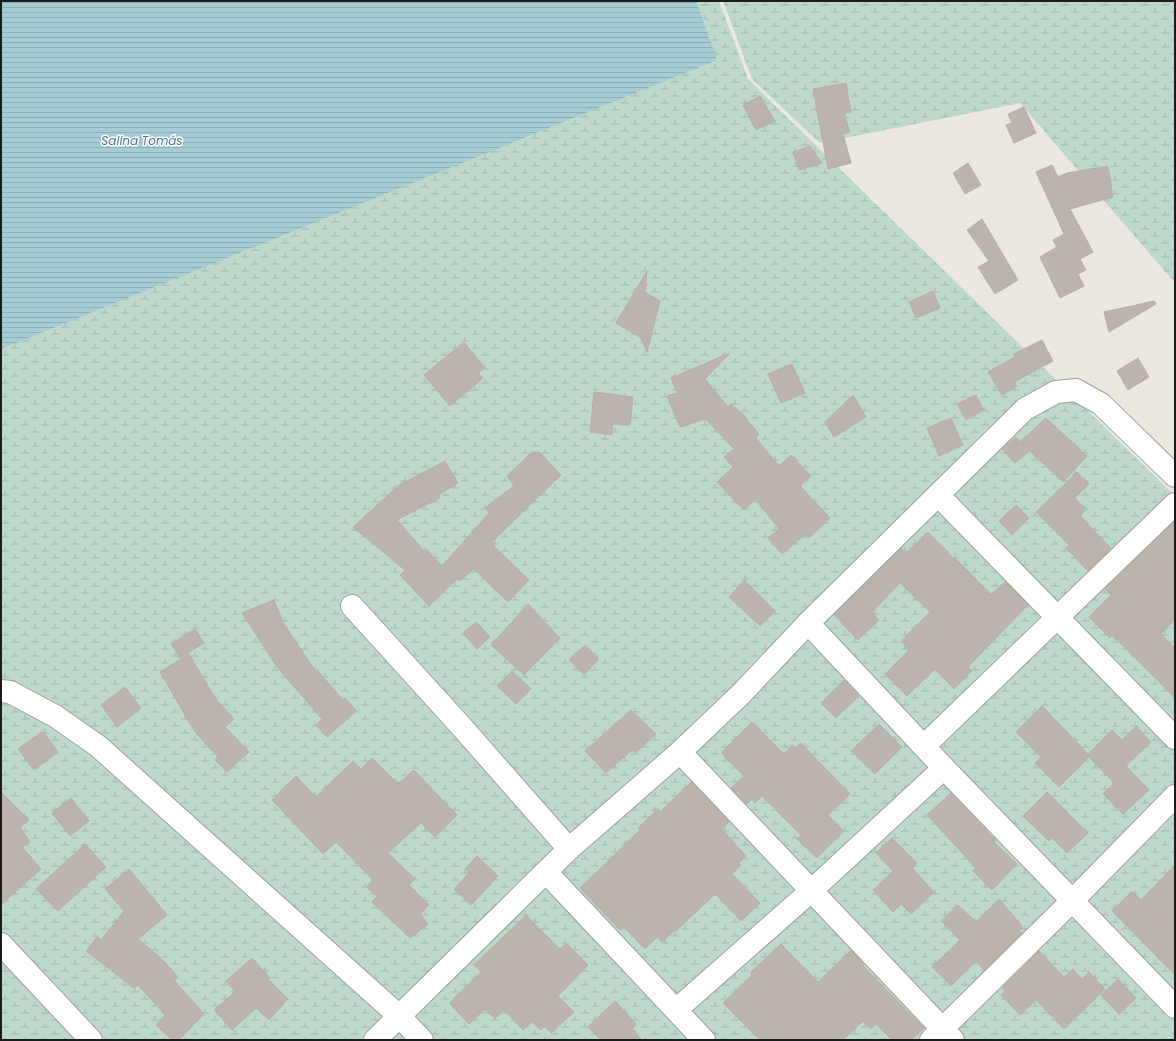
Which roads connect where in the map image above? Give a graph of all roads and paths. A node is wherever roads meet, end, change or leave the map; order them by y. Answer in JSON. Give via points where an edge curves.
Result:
{"nodes":[{"id":1,"x":1175,"y":476,"type":"edge"},
{"id":2,"x":938,"y":495,"type":"junction"},
{"id":3,"x":1175,"y":504,"type":"edge"},
{"id":4,"x":352,"y":606,"type":"dead end"},
{"id":5,"x":1057,"y":618,"type":"junction"},
{"id":6,"x":808,"y":623,"type":"junction"},
{"id":7,"x":1,"y":691,"type":"edge"},
{"id":8,"x":1175,"y":738,"type":"edge"},
{"id":9,"x":924,"y":746,"type":"junction"},
{"id":10,"x":680,"y":752,"type":"junction"},
{"id":11,"x":944,"y":768,"type":"junction"},
{"id":12,"x":1175,"y":796,"type":"edge"},
{"id":13,"x":569,"y":849,"type":"junction"},
{"id":14,"x":546,"y":872,"type":"junction"},
{"id":15,"x":811,"y":891,"type":"junction"},
{"id":16,"x":1073,"y":900,"type":"junction"},
{"id":17,"x":1,"y":944,"type":"edge"},
{"id":18,"x":1175,"y":1007,"type":"edge"},
{"id":19,"x":676,"y":1010,"type":"junction"},
{"id":20,"x":399,"y":1016,"type":"junction"},
{"id":21,"x":942,"y":1036,"type":"edge"},
{"id":22,"x":91,"y":1040,"type":"edge"},
{"id":23,"x":375,"y":1040,"type":"edge"},
{"id":24,"x":422,"y":1040,"type":"edge"},
{"id":25,"x":704,"y":1040,"type":"edge"}],
"edges":[{"from":1,"to":2,"type":"street","via":[[1101,404],[1076,390],[1056,392],[1025,409]]},
{"from":2,"to":5,"type":"street"},
{"from":2,"to":6,"type":"street"},
{"from":3,"to":5,"type":"street"},
{"from":4,"to":13,"type":"street"},
{"from":5,"to":8,"type":"street"},
{"from":5,"to":9,"type":"street"},
{"from":6,"to":9,"type":"street"},
{"from":6,"to":10,"type":"street","via":[[741,694]]},
{"from":7,"to":20,"type":"street","via":[[10,692],[55,716],[98,746]]},
{"from":9,"to":11,"type":"street"},
{"from":10,"to":13,"type":"street"},
{"from":10,"to":15,"type":"street"},
{"from":11,"to":15,"type":"street"},
{"from":11,"to":16,"type":"street"},
{"from":12,"to":16,"type":"street"},
{"from":13,"to":14,"type":"street"},
{"from":14,"to":19,"type":"street"},
{"from":14,"to":20,"type":"street"},
{"from":15,"to":19,"type":"street"},
{"from":15,"to":21,"type":"street"},
{"from":16,"to":18,"type":"street"},
{"from":16,"to":21,"type":"street"},
{"from":17,"to":22,"type":"street"},
{"from":19,"to":25,"type":"street"},
{"from":20,"to":23,"type":"street"},
{"from":20,"to":24,"type":"street"}]}
